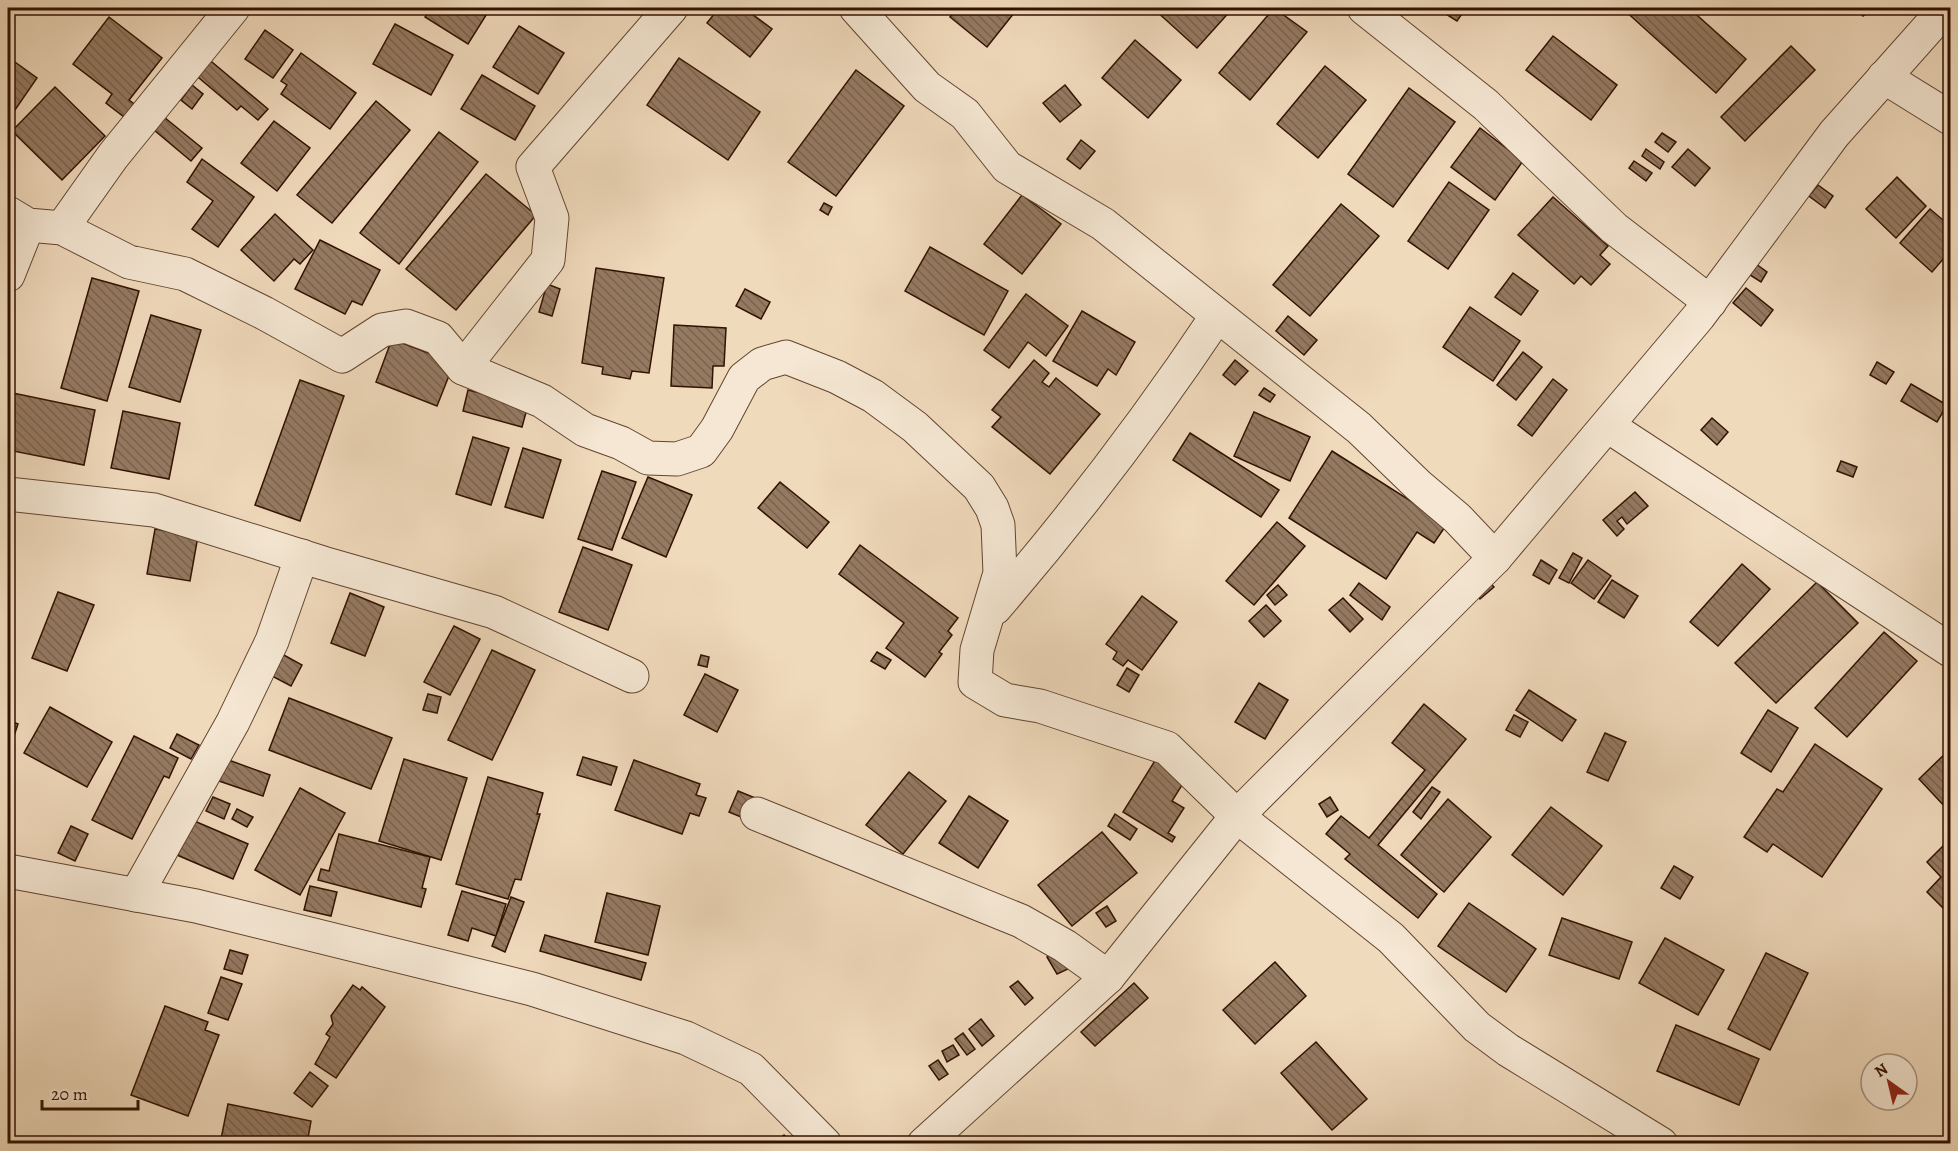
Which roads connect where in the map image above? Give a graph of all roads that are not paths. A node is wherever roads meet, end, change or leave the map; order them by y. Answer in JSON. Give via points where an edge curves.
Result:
{"nodes":[{"id":1,"x":233,"y":8,"type":"edge"},
{"id":2,"x":671,"y":8,"type":"edge"},
{"id":3,"x":856,"y":8,"type":"edge"},
{"id":4,"x":1364,"y":8,"type":"edge"},
{"id":5,"x":1946,"y":8,"type":"edge"},
{"id":6,"x":1884,"y":77,"type":"junction"},
{"id":7,"x":1950,"y":118,"type":"edge"},
{"id":8,"x":18,"y":219,"type":"edge"},
{"id":9,"x":62,"y":228,"type":"junction"},
{"id":10,"x":8,"y":276,"type":"edge"},
{"id":11,"x":1710,"y":302,"type":"junction"},
{"id":12,"x":1217,"y":316,"type":"junction"},
{"id":13,"x":463,"y":368,"type":"junction"},
{"id":14,"x":1608,"y":426,"type":"junction"},
{"id":15,"x":8,"y":494,"type":"edge"},
{"id":16,"x":302,"y":556,"type":"junction"},
{"id":17,"x":1495,"y":558,"type":"junction"},
{"id":18,"x":989,"y":613,"type":"junction"},
{"id":19,"x":1950,"y":650,"type":"edge"},
{"id":20,"x":632,"y":676,"type":"dead end"},
{"id":21,"x":757,"y":814,"type":"dead end"},
{"id":22,"x":1237,"y":816,"type":"junction"},
{"id":23,"x":8,"y":871,"type":"edge"},
{"id":24,"x":136,"y":895,"type":"junction"},
{"id":25,"x":1108,"y":977,"type":"junction"},
{"id":26,"x":932,"y":1141,"type":"edge"},
{"id":27,"x":825,"y":1143,"type":"edge"},
{"id":28,"x":1661,"y":1143,"type":"edge"}],
"edges":[{"from":1,"to":9,"type":"street","via":[[113,156]]},
{"from":2,"to":13,"type":"street","via":[[533,167],[552,218],[548,260]]},
{"from":3,"to":12,"type":"street","via":[[927,87],[965,114],[1007,167],[1103,224]]},
{"from":4,"to":11,"type":"street","via":[[1486,105],[1614,228]]},
{"from":5,"to":6,"type":"street"},
{"from":6,"to":7,"type":"street"},
{"from":6,"to":11,"type":"street","via":[[1834,134]]},
{"from":8,"to":9,"type":"street"},
{"from":8,"to":10,"type":"street"},
{"from":9,"to":13,"type":"street","via":[[129,262],[185,274],[342,356],[382,330],[406,326],[438,338]]},
{"from":11,"to":14,"type":"street"},
{"from":12,"to":17,"type":"street","via":[[1359,428]]},
{"from":12,"to":18,"type":"street","via":[[1162,399],[1060,532]]},
{"from":13,"to":18,"type":"street","via":[[542,401],[585,430],[648,458],[677,459],[701,451],[744,378],[762,364],[786,357],[837,377],[873,396],[915,427],[979,487],[999,525],[1000,573]]},
{"from":14,"to":17,"type":"street"},
{"from":14,"to":19,"type":"street"},
{"from":15,"to":16,"type":"street","via":[[154,510]]},
{"from":16,"to":20,"type":"street","via":[[494,612]]},
{"from":16,"to":24,"type":"street","via":[[272,641],[238,712]]},
{"from":17,"to":22,"type":"street"},
{"from":18,"to":22,"type":"street","via":[[977,650],[975,682],[1005,700],[1040,706],[1167,748]]},
{"from":21,"to":25,"type":"street","via":[[1021,921]]},
{"from":22,"to":25,"type":"street"},
{"from":22,"to":28,"type":"street","via":[[1391,938],[1477,1027]]},
{"from":23,"to":24,"type":"street"},
{"from":24,"to":27,"type":"street","via":[[196,906],[532,989],[686,1038],[751,1069]]},
{"from":25,"to":26,"type":"street"}]}
